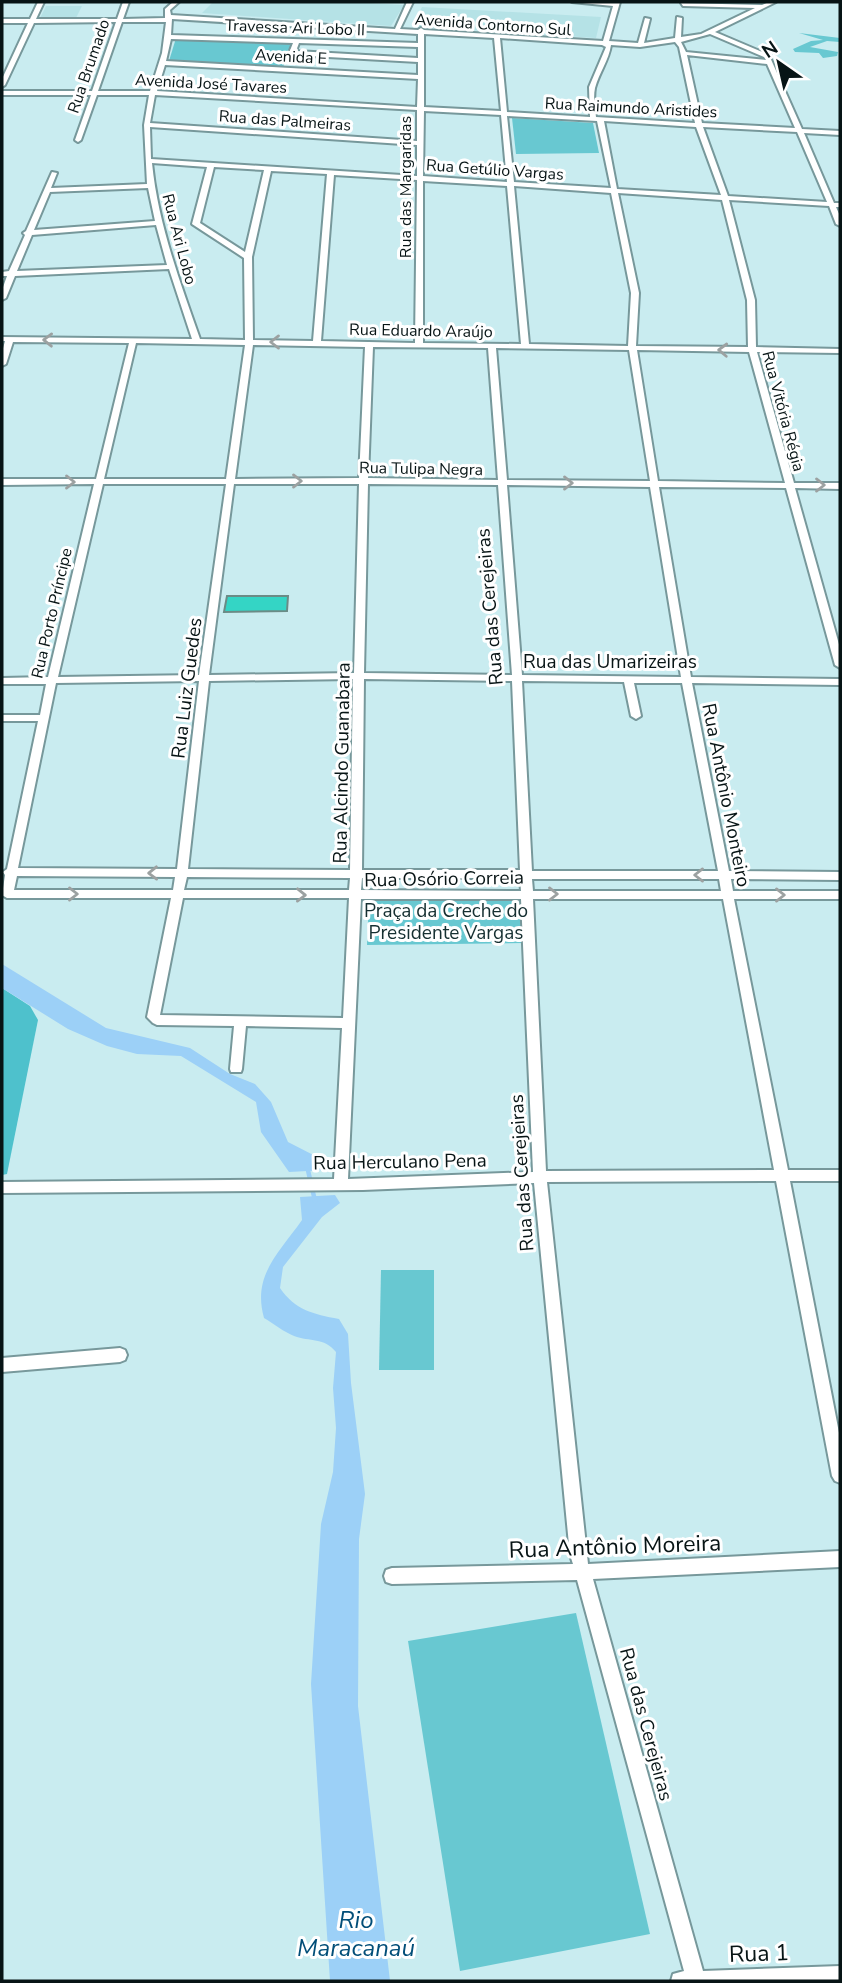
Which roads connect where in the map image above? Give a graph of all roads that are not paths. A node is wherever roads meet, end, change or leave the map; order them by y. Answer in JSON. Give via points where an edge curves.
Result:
{"nodes":[{"id":1,"x":41,"y":2,"type":"edge"},
{"id":2,"x":126,"y":2,"type":"edge"},
{"id":3,"x":176,"y":2,"type":"edge"},
{"id":4,"x":575,"y":2,"type":"edge"},
{"id":5,"x":773,"y":2,"type":"edge"},
{"id":6,"x":409,"y":3,"type":"edge"},
{"id":7,"x":616,"y":3,"type":"edge"},
{"id":8,"x":683,"y":4,"type":"dead end"},
{"id":9,"x":726,"y":4,"type":"edge"},
{"id":10,"x":763,"y":7,"type":"junction"},
{"id":11,"x":169,"y":17,"type":"junction"},
{"id":12,"x":679,"y":18,"type":"dead end"},
{"id":13,"x":647,"y":19,"type":"dead end"},
{"id":14,"x":119,"y":20,"type":"junction"},
{"id":15,"x":2,"y":21,"type":"edge"},
{"id":16,"x":32,"y":21,"type":"junction"},
{"id":17,"x":396,"y":30,"type":"junction"},
{"id":18,"x":421,"y":32,"type":"junction"},
{"id":19,"x":712,"y":33,"type":"junction"},
{"id":20,"x":168,"y":37,"type":"junction"},
{"id":21,"x":497,"y":38,"type":"junction"},
{"id":22,"x":297,"y":41,"type":"junction"},
{"id":23,"x":678,"y":42,"type":"junction"},
{"id":24,"x":605,"y":44,"type":"junction"},
{"id":25,"x":420,"y":45,"type":"junction"},
{"id":26,"x":640,"y":45,"type":"junction"},
{"id":27,"x":683,"y":53,"type":"junction"},
{"id":28,"x":421,"y":60,"type":"junction"},
{"id":29,"x":161,"y":62,"type":"junction"},
{"id":30,"x":770,"y":62,"type":"junction"},
{"id":31,"x":419,"y":77,"type":"junction"},
{"id":32,"x":2,"y":85,"type":"edge"},
{"id":33,"x":2,"y":93,"type":"edge"},
{"id":34,"x":92,"y":93,"type":"junction"},
{"id":35,"x":152,"y":93,"type":"junction"},
{"id":36,"x":419,"y":108,"type":"junction"},
{"id":37,"x":504,"y":114,"type":"junction"},
{"id":38,"x":596,"y":119,"type":"junction"},
{"id":39,"x":147,"y":125,"type":"junction"},
{"id":40,"x":699,"y":125,"type":"junction"},
{"id":41,"x":798,"y":131,"type":"junction"},
{"id":42,"x":840,"y":134,"type":"edge"},
{"id":43,"x":78,"y":140,"type":"dead end"},
{"id":44,"x":421,"y":143,"type":"junction"},
{"id":45,"x":149,"y":161,"type":"junction"},
{"id":46,"x":211,"y":165,"type":"junction"},
{"id":47,"x":268,"y":169,"type":"junction"},
{"id":48,"x":331,"y":172,"type":"junction"},
{"id":49,"x":54,"y":173,"type":"dead end"},
{"id":50,"x":420,"y":178,"type":"junction"},
{"id":51,"x":509,"y":184,"type":"junction"},
{"id":52,"x":152,"y":186,"type":"junction"},
{"id":53,"x":46,"y":190,"type":"junction"},
{"id":54,"x":616,"y":190,"type":"junction"},
{"id":55,"x":724,"y":198,"type":"junction"},
{"id":56,"x":837,"y":204,"type":"edge"},
{"id":57,"x":158,"y":223,"type":"junction"},
{"id":58,"x":840,"y":224,"type":"edge"},
{"id":59,"x":27,"y":233,"type":"junction"},
{"id":60,"x":248,"y":257,"type":"junction"},
{"id":61,"x":172,"y":267,"type":"junction"},
{"id":62,"x":12,"y":273,"type":"junction"},
{"id":63,"x":2,"y":274,"type":"edge"},
{"id":64,"x":2,"y":298,"type":"edge"},
{"id":65,"x":6,"y":339,"type":"edge"},
{"id":66,"x":133,"y":341,"type":"junction"},
{"id":67,"x":197,"y":341,"type":"junction"},
{"id":68,"x":250,"y":342,"type":"junction"},
{"id":69,"x":317,"y":343,"type":"junction"},
{"id":70,"x":369,"y":344,"type":"junction"},
{"id":71,"x":419,"y":344,"type":"junction"},
{"id":72,"x":492,"y":345,"type":"junction"},
{"id":73,"x":525,"y":345,"type":"junction"},
{"id":74,"x":632,"y":346,"type":"junction"},
{"id":75,"x":755,"y":351,"type":"junction"},
{"id":76,"x":840,"y":351,"type":"edge"},
{"id":77,"x":2,"y":363,"type":"edge"},
{"id":78,"x":231,"y":481,"type":"junction"},
{"id":79,"x":364,"y":481,"type":"junction"},
{"id":80,"x":2,"y":482,"type":"edge"},
{"id":81,"x":97,"y":482,"type":"junction"},
{"id":82,"x":500,"y":483,"type":"junction"},
{"id":83,"x":653,"y":484,"type":"junction"},
{"id":84,"x":789,"y":485,"type":"junction"},
{"id":85,"x":840,"y":486,"type":"edge"},
{"id":86,"x":840,"y":665,"type":"edge"},
{"id":87,"x":361,"y":676,"type":"junction"},
{"id":88,"x":204,"y":678,"type":"junction"},
{"id":89,"x":516,"y":678,"type":"junction"},
{"id":90,"x":628,"y":678,"type":"junction"},
{"id":91,"x":686,"y":678,"type":"junction"},
{"id":92,"x":52,"y":680,"type":"junction"},
{"id":93,"x":2,"y":681,"type":"edge"},
{"id":94,"x":840,"y":682,"type":"edge"},
{"id":95,"x":636,"y":716,"type":"dead end"},
{"id":96,"x":2,"y":718,"type":"edge"},
{"id":97,"x":44,"y":718,"type":"junction"},
{"id":98,"x":9,"y":872,"type":"junction"},
{"id":99,"x":182,"y":873,"type":"junction"},
{"id":100,"x":524,"y":873,"type":"junction"},
{"id":101,"x":356,"y":875,"type":"junction"},
{"id":102,"x":722,"y":875,"type":"junction"},
{"id":103,"x":840,"y":876,"type":"edge"},
{"id":104,"x":6,"y":892,"type":"joint"},
{"id":105,"x":524,"y":894,"type":"junction"},
{"id":106,"x":176,"y":895,"type":"junction"},
{"id":107,"x":726,"y":895,"type":"junction"},
{"id":108,"x":840,"y":895,"type":"edge"},
{"id":109,"x":355,"y":896,"type":"junction"},
{"id":110,"x":240,"y":1023,"type":"junction"},
{"id":111,"x":348,"y":1023,"type":"junction"},
{"id":112,"x":236,"y":1069,"type":"dead end"},
{"id":113,"x":784,"y":1175,"type":"junction"},
{"id":114,"x":840,"y":1175,"type":"edge"},
{"id":115,"x":540,"y":1177,"type":"junction"},
{"id":116,"x":336,"y":1183,"type":"junction"},
{"id":117,"x":2,"y":1188,"type":"edge"},
{"id":118,"x":120,"y":1355,"type":"dead end"},
{"id":119,"x":2,"y":1365,"type":"edge"},
{"id":120,"x":840,"y":1476,"type":"edge"},
{"id":121,"x":840,"y":1559,"type":"edge"},
{"id":122,"x":583,"y":1572,"type":"junction"},
{"id":123,"x":392,"y":1576,"type":"dead end"},
{"id":124,"x":840,"y":1975,"type":"edge"},
{"id":125,"x":690,"y":1981,"type":"edge"}],
"edges":[{"from":1,"to":16,"type":"street"},
{"from":2,"to":14,"type":"street","name":"Rua Brumado"},
{"from":3,"to":11,"type":"street","via":[[170,6]]},
{"from":4,"to":7,"type":"street"},
{"from":5,"to":10,"type":"street","name":"Avenida Contorno Sul"},
{"from":6,"to":17,"type":"street"},
{"from":7,"to":24,"type":"street","name":"Rua Antônio Monteiro"},
{"from":8,"to":9,"type":"street"},
{"from":9,"to":10,"type":"street"},
{"from":10,"to":19,"type":"street","name":"Avenida Contorno Sul"},
{"from":11,"to":14,"type":"street","name":"Avenida Contorno Sul"},
{"from":11,"to":17,"type":"street","name":"Avenida Contorno Sul"},
{"from":11,"to":20,"type":"street","name":"Rua Ari Lobo"},
{"from":12,"to":23,"type":"street"},
{"from":13,"to":26,"type":"street"},
{"from":14,"to":16,"type":"street","name":"Avenida Contorno Sul"},
{"from":14,"to":34,"type":"street","name":"Rua Brumado"},
{"from":15,"to":16,"type":"street","name":"Avenida Contorno Sul"},
{"from":16,"to":32,"type":"street"},
{"from":17,"to":18,"type":"street","name":"Avenida Contorno Sul"},
{"from":18,"to":21,"type":"street","name":"Avenida Contorno Sul"},
{"from":18,"to":24,"type":"street","name":"Avenida Contorno Sul"},
{"from":18,"to":25,"type":"street","name":"Rua das Margaridas"},
{"from":19,"to":23,"type":"street","name":"Avenida Contorno Sul"},
{"from":19,"to":30,"type":"street","via":[[764,54]]},
{"from":20,"to":22,"type":"street","name":"Travessa Ari Lobo II"},
{"from":20,"to":29,"type":"street","name":"Rua Ari Lobo"},
{"from":21,"to":24,"type":"street","name":"Avenida Contorno Sul"},
{"from":21,"to":37,"type":"street"},
{"from":22,"to":25,"type":"street","name":"Travessa Ari Lobo II"},
{"from":22,"to":28,"type":"street","via":[[292,53]]},
{"from":23,"to":26,"type":"street","name":"Avenida Contorno Sul"},
{"from":23,"to":27,"type":"street","name":"Rua Vitória Régia"},
{"from":24,"to":26,"type":"street","name":"Avenida Contorno Sul"},
{"from":24,"to":38,"type":"street","name":"Rua Antônio Monteiro","via":[[609,46],[605,61],[589,90]]},
{"from":25,"to":28,"type":"street","name":"Rua das Margaridas"},
{"from":27,"to":30,"type":"street"},
{"from":27,"to":40,"type":"street","name":"Rua Vitória Régia"},
{"from":28,"to":31,"type":"street","name":"Rua das Margaridas"},
{"from":29,"to":31,"type":"street","name":"Avenida E"},
{"from":29,"to":35,"type":"street","name":"Rua Ari Lobo"},
{"from":30,"to":41,"type":"street"},
{"from":31,"to":36,"type":"street","name":"Rua das Margaridas"},
{"from":33,"to":34,"type":"street","name":"Avenida José Tavares"},
{"from":34,"to":35,"type":"street","name":"Avenida José Tavares"},
{"from":34,"to":43,"type":"street","name":"Rua Brumado"},
{"from":35,"to":36,"type":"street","name":"Avenida José Tavares"},
{"from":35,"to":39,"type":"street","name":"Rua Ari Lobo"},
{"from":36,"to":37,"type":"street","name":"Rua Raimundo Aristides"},
{"from":36,"to":44,"type":"street","name":"Rua das Margaridas"},
{"from":37,"to":38,"type":"street","name":"Rua Raimundo Aristides"},
{"from":37,"to":51,"type":"street"},
{"from":38,"to":40,"type":"street","name":"Rua Raimundo Aristides"},
{"from":38,"to":54,"type":"street","name":"Rua Antônio Monteiro"},
{"from":39,"to":44,"type":"street","name":"Rua das Palmeiras"},
{"from":39,"to":45,"type":"street","name":"Rua Ari Lobo"},
{"from":40,"to":41,"type":"street","name":"Rua Raimundo Aristides"},
{"from":40,"to":55,"type":"street","name":"Rua Vitória Régia"},
{"from":41,"to":42,"type":"street","name":"Rua Raimundo Aristides"},
{"from":41,"to":56,"type":"street"},
{"from":44,"to":50,"type":"street","name":"Rua das Margaridas"},
{"from":45,"to":46,"type":"street","name":"Rua Getúlio Vargas"},
{"from":45,"to":52,"type":"street","name":"Rua Ari Lobo"},
{"from":46,"to":47,"type":"street","name":"Rua Getúlio Vargas"},
{"from":46,"to":60,"type":"street","via":[[196,224]]},
{"from":47,"to":48,"type":"street","name":"Rua Getúlio Vargas"},
{"from":47,"to":60,"type":"street","name":"Rua Luiz Guedes"},
{"from":48,"to":50,"type":"street","name":"Rua Getúlio Vargas"},
{"from":48,"to":69,"type":"street"},
{"from":49,"to":53,"type":"street"},
{"from":50,"to":51,"type":"street","name":"Rua Getúlio Vargas"},
{"from":50,"to":71,"type":"street","name":"Rua das Margaridas"},
{"from":51,"to":54,"type":"street","name":"Rua Getúlio Vargas"},
{"from":51,"to":73,"type":"street"},
{"from":52,"to":53,"type":"street"},
{"from":52,"to":57,"type":"street","name":"Rua Ari Lobo"},
{"from":53,"to":59,"type":"street"},
{"from":54,"to":55,"type":"street","name":"Rua Getúlio Vargas"},
{"from":54,"to":74,"type":"street","name":"Rua Antônio Monteiro","via":[[635,293]]},
{"from":55,"to":56,"type":"street","name":"Rua Getúlio Vargas"},
{"from":55,"to":75,"type":"street","name":"Rua Vitória Régia","via":[[751,300],[751,345]]},
{"from":56,"to":58,"type":"street"},
{"from":57,"to":59,"type":"street"},
{"from":57,"to":61,"type":"street","name":"Rua Ari Lobo"},
{"from":59,"to":62,"type":"street"},
{"from":60,"to":68,"type":"street","name":"Rua Luiz Guedes"},
{"from":61,"to":62,"type":"street"},
{"from":61,"to":67,"type":"street","name":"Rua Ari Lobo"},
{"from":62,"to":63,"type":"street"},
{"from":62,"to":64,"type":"street"},
{"from":66,"to":65,"type":"street","name":"Rua Eduardo Araújo","one_way":true},
{"from":65,"to":77,"type":"street"},
{"from":66,"to":67,"type":"street","name":"Rua Eduardo Araújo"},
{"from":66,"to":81,"type":"street","name":"Rua Porto Príncipe"},
{"from":67,"to":68,"type":"street","name":"Rua Eduardo Araújo"},
{"from":69,"to":68,"type":"street","name":"Rua Eduardo Araújo","one_way":true},
{"from":68,"to":78,"type":"street","name":"Rua Luiz Guedes"},
{"from":69,"to":70,"type":"street","name":"Rua Eduardo Araújo"},
{"from":70,"to":71,"type":"street","name":"Rua Eduardo Araújo"},
{"from":70,"to":79,"type":"street","name":"Rua Alcindo Guanabara"},
{"from":71,"to":72,"type":"street","name":"Rua Eduardo Araújo"},
{"from":72,"to":73,"type":"street","name":"Rua Eduardo Araújo"},
{"from":72,"to":82,"type":"street","name":"Rua das Cerejeiras"},
{"from":73,"to":74,"type":"street","name":"Rua Eduardo Araújo"},
{"from":75,"to":74,"type":"street","name":"Rua Eduardo Araújo","one_way":true},
{"from":74,"to":83,"type":"street","name":"Rua Antônio Monteiro"},
{"from":75,"to":76,"type":"street","name":"Rua Eduardo Araújo"},
{"from":75,"to":84,"type":"street","name":"Rua Vitória Régia"},
{"from":78,"to":79,"type":"street","name":"Rua Tulipa Negra","one_way":true},
{"from":78,"to":81,"type":"street","name":"Rua Tulipa Negra"},
{"from":78,"to":88,"type":"street","name":"Rua Luiz Guedes"},
{"from":79,"to":82,"type":"street","name":"Rua Tulipa Negra"},
{"from":79,"to":87,"type":"street","name":"Rua Alcindo Guanabara"},
{"from":80,"to":81,"type":"street","name":"Rua Tulipa Negra","one_way":true},
{"from":81,"to":92,"type":"street","name":"Rua Porto Príncipe"},
{"from":82,"to":83,"type":"street","name":"Rua Tulipa Negra","one_way":true},
{"from":82,"to":89,"type":"street","name":"Rua das Cerejeiras"},
{"from":83,"to":84,"type":"street","name":"Rua Tulipa Negra"},
{"from":83,"to":91,"type":"street","name":"Rua Antônio Monteiro"},
{"from":84,"to":85,"type":"street","name":"Rua Tulipa Negra","one_way":true},
{"from":84,"to":86,"type":"street","name":"Rua Vitória Régia"},
{"from":87,"to":88,"type":"street","name":"Rua das Umarizeiras"},
{"from":87,"to":89,"type":"street","name":"Rua das Umarizeiras"},
{"from":87,"to":101,"type":"street","name":"Rua Alcindo Guanabara"},
{"from":88,"to":92,"type":"street","name":"Rua das Umarizeiras"},
{"from":88,"to":99,"type":"street","name":"Rua Luiz Guedes"},
{"from":89,"to":90,"type":"street","name":"Rua das Umarizeiras"},
{"from":89,"to":100,"type":"street","name":"Rua das Cerejeiras"},
{"from":90,"to":91,"type":"street","name":"Rua das Umarizeiras"},
{"from":90,"to":95,"type":"street"},
{"from":91,"to":94,"type":"street","name":"Rua das Umarizeiras"},
{"from":91,"to":102,"type":"street","name":"Rua Antônio Monteiro"},
{"from":92,"to":93,"type":"street","name":"Rua das Umarizeiras"},
{"from":92,"to":97,"type":"street","name":"Rua Porto Príncipe"},
{"from":96,"to":97,"type":"street"},
{"from":97,"to":98,"type":"street","name":"Rua Porto Príncipe"},
{"from":99,"to":98,"type":"street","name":"Rua Osório Correia","one_way":true},
{"from":98,"to":104,"type":"street","name":"Rua Porto Príncipe"},
{"from":99,"to":101,"type":"street","name":"Rua Osório Correia"},
{"from":99,"to":106,"type":"street","name":"Rua Luiz Guedes"},
{"from":100,"to":101,"type":"street","name":"Rua Osório Correia"},
{"from":102,"to":100,"type":"street","name":"Rua Osório Correia","one_way":true},
{"from":100,"to":105,"type":"street","name":"Rua das Cerejeiras"},
{"from":101,"to":109,"type":"street","name":"Rua Alcindo Guanabara"},
{"from":102,"to":103,"type":"street","name":"Rua Osório Correia"},
{"from":102,"to":107,"type":"street","name":"Rua Antônio Monteiro"},
{"from":104,"to":106,"type":"street","name":"Rua Osório Correia","one_way":true},
{"from":105,"to":107,"type":"street","name":"Rua Osório Correia","one_way":true},
{"from":105,"to":109,"type":"street","name":"Rua Osório Correia"},
{"from":105,"to":115,"type":"street","name":"Rua das Cerejeiras"},
{"from":106,"to":109,"type":"street","name":"Rua Osório Correia","one_way":true},
{"from":106,"to":110,"type":"street","name":"Rua Luiz Guedes","via":[[153,1017]]},
{"from":107,"to":108,"type":"street","name":"Rua Osório Correia","one_way":true},
{"from":107,"to":113,"type":"street","name":"Rua Antônio Monteiro"},
{"from":109,"to":111,"type":"street","name":"Rua Alcindo Guanabara"},
{"from":110,"to":111,"type":"street","name":"Rua Luiz Guedes"},
{"from":110,"to":112,"type":"street"},
{"from":111,"to":116,"type":"street","name":"Rua Alcindo Guanabara"},
{"from":113,"to":114,"type":"street","name":"Rua Herculano Pena"},
{"from":113,"to":115,"type":"street","name":"Rua Herculano Pena"},
{"from":113,"to":120,"type":"street","name":"Rua Antônio Monteiro"},
{"from":115,"to":116,"type":"street","name":"Rua Herculano Pena"},
{"from":115,"to":122,"type":"street","name":"Rua das Cerejeiras"},
{"from":116,"to":117,"type":"street","name":"Rua Herculano Pena"},
{"from":118,"to":119,"type":"street"},
{"from":121,"to":122,"type":"street","name":"Rua Antônio Moreira"},
{"from":122,"to":123,"type":"street","name":"Rua Antônio Moreira"},
{"from":122,"to":125,"type":"street","name":"Rua das Cerejeiras"},
{"from":124,"to":125,"type":"street","name":"Rua 1"}]}
